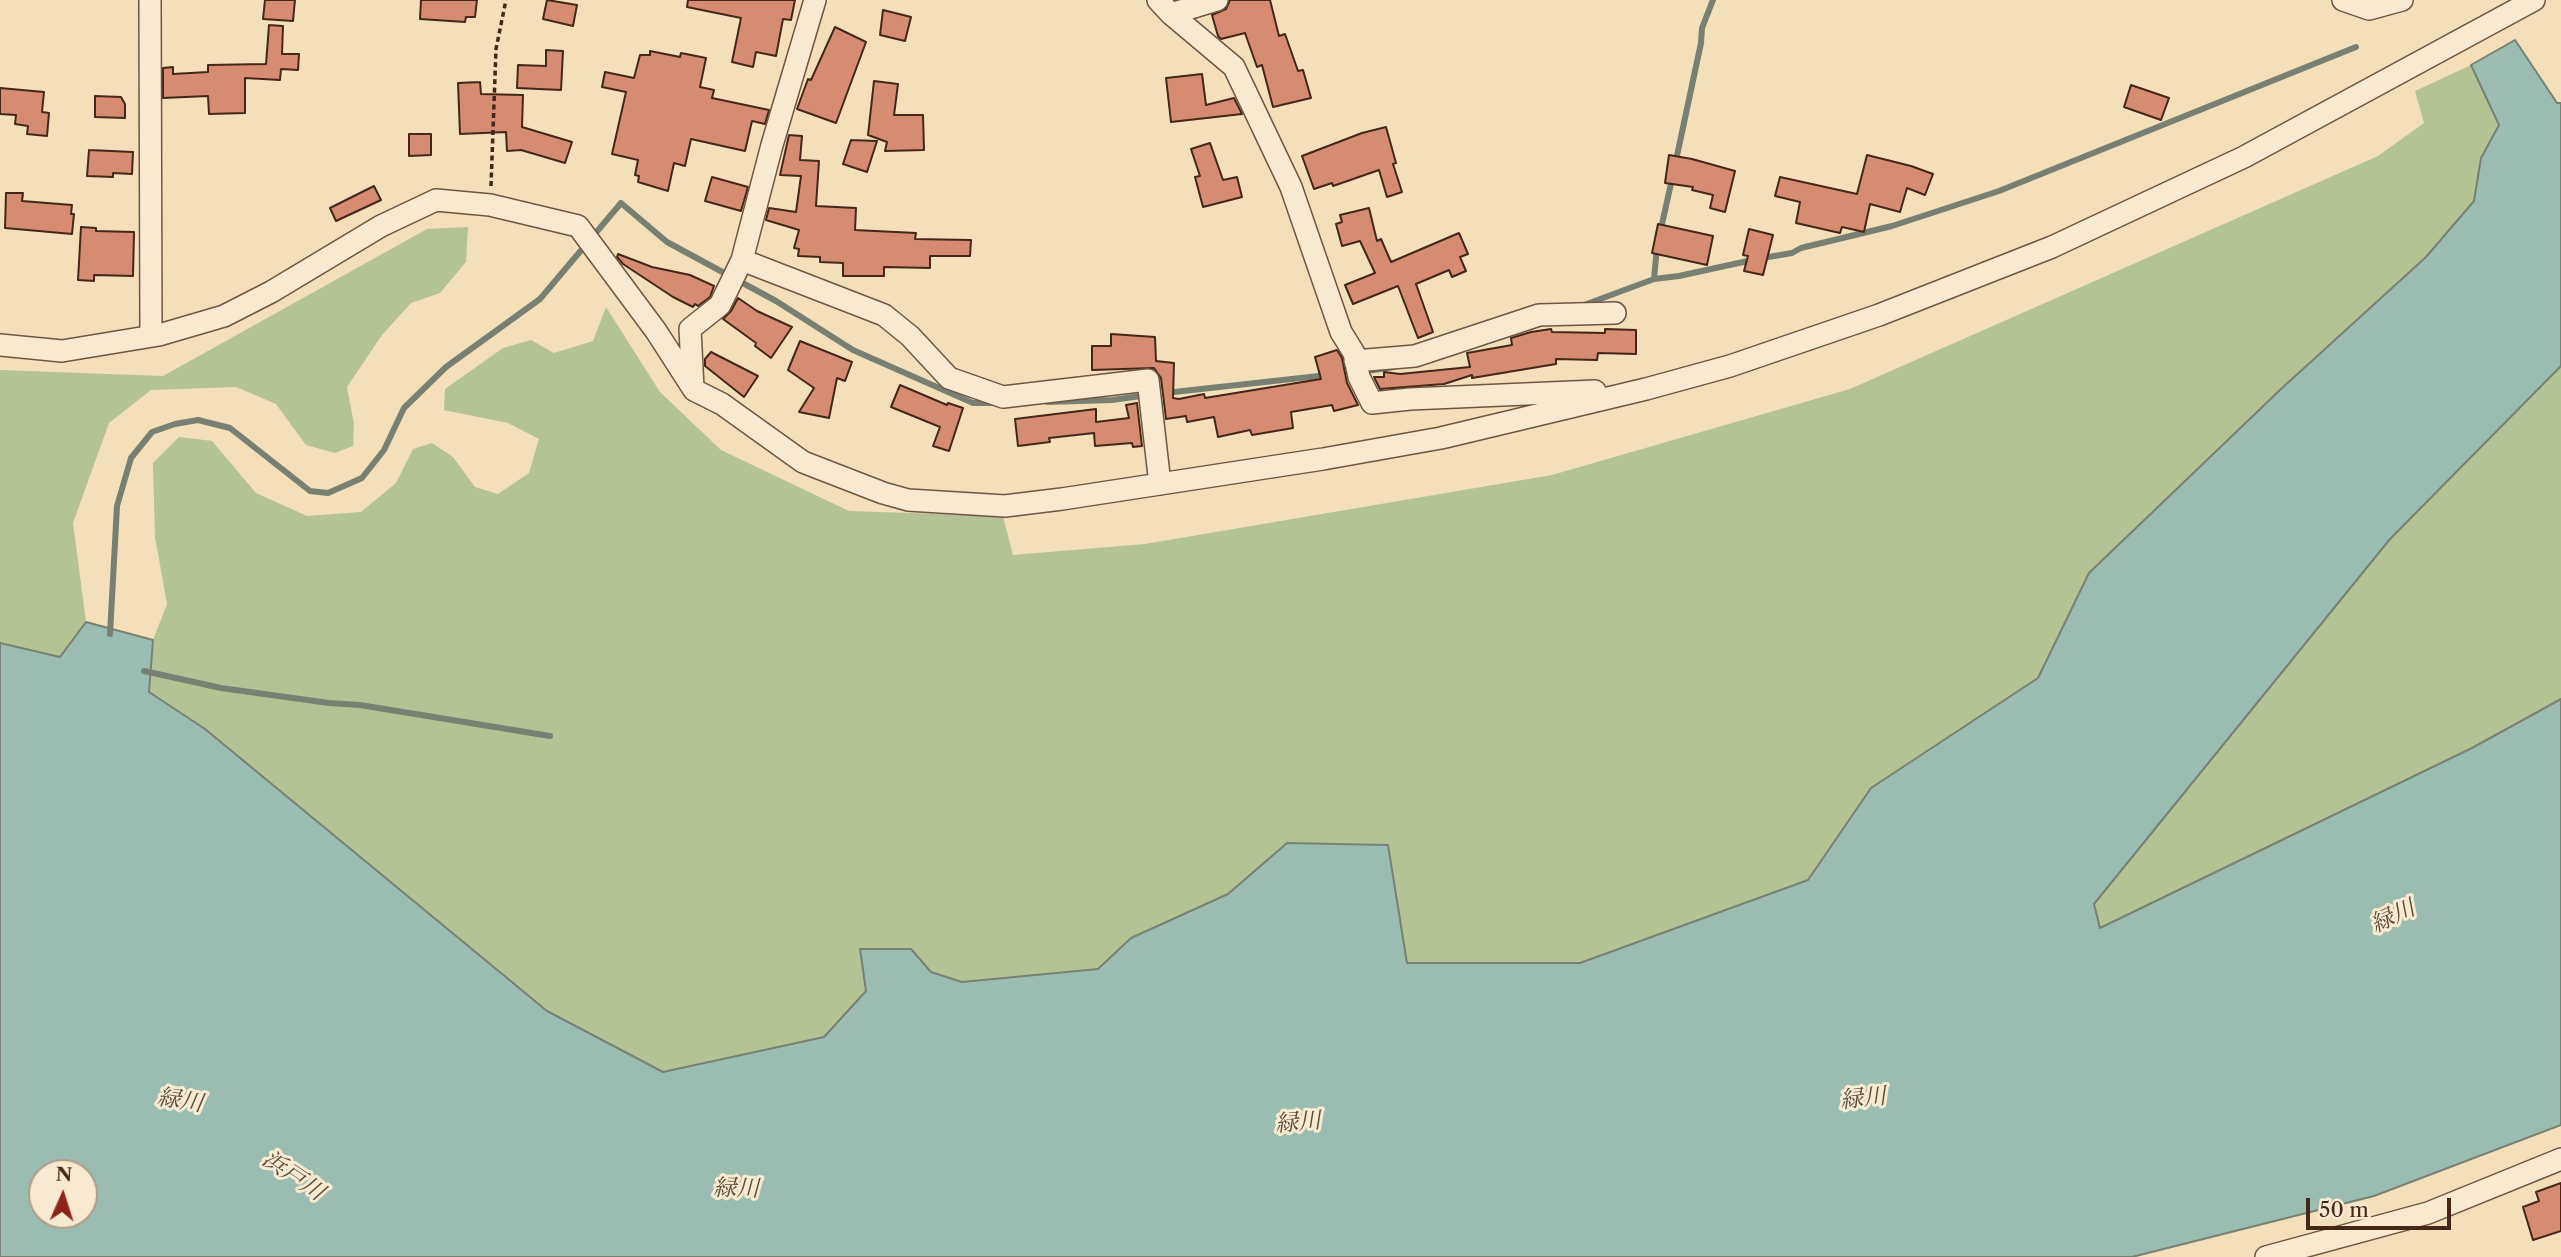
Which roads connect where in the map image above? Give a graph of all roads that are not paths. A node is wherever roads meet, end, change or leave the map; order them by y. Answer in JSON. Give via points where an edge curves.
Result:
{"nodes":[{"id":1,"x":150,"y":0,"type":"edge"},
{"id":2,"x":815,"y":0,"type":"edge"},
{"id":3,"x":1217,"y":0,"type":"edge"},
{"id":4,"x":2343,"y":0,"type":"edge"},
{"id":5,"x":2402,"y":0,"type":"edge"},
{"id":6,"x":2534,"y":0,"type":"edge"},
{"id":7,"x":1165,"y":7,"type":"edge"},
{"id":8,"x":742,"y":260,"type":"junction"},
{"id":9,"x":1615,"y":313,"type":"dead end"},
{"id":10,"x":152,"y":336,"type":"junction"},
{"id":11,"x":0,"y":345,"type":"edge"},
{"id":12,"x":1356,"y":361,"type":"junction"},
{"id":13,"x":1646,"y":389,"type":"junction"},
{"id":14,"x":694,"y":390,"type":"junction"},
{"id":15,"x":1160,"y":484,"type":"junction"},
{"id":16,"x":2561,"y":1159,"type":"edge"},
{"id":17,"x":2266,"y":1257,"type":"edge"}],
"edges":[{"from":1,"to":10,"type":"street"},
{"from":2,"to":8,"type":"street"},
{"from":3,"to":7,"type":"street"},
{"from":4,"to":5,"type":"street","via":[[2369,9]]},
{"from":6,"to":13,"type":"street","via":[[2244,157],[2052,247],[1879,315],[1730,366]]},
{"from":7,"to":12,"type":"street","via":[[1234,67],[1291,187],[1341,332]]},
{"from":8,"to":14,"type":"street","via":[[720,305],[690,329]]},
{"from":8,"to":15,"type":"street","via":[[884,315],[949,378],[1003,397],[1148,380]]},
{"from":9,"to":12,"type":"street","via":[[1539,315],[1415,356]]},
{"from":10,"to":11,"type":"street","via":[[62,351]]},
{"from":10,"to":14,"type":"street","via":[[224,316],[381,226],[436,200],[490,205],[578,226]]},
{"from":12,"to":13,"type":"street","via":[[1372,403]]},
{"from":13,"to":15,"type":"street","via":[[1441,438]]},
{"from":14,"to":15,"type":"street","via":[[722,404],[803,462],[908,500],[1004,506]]},
{"from":16,"to":17,"type":"street","via":[[2428,1213]]}]}
